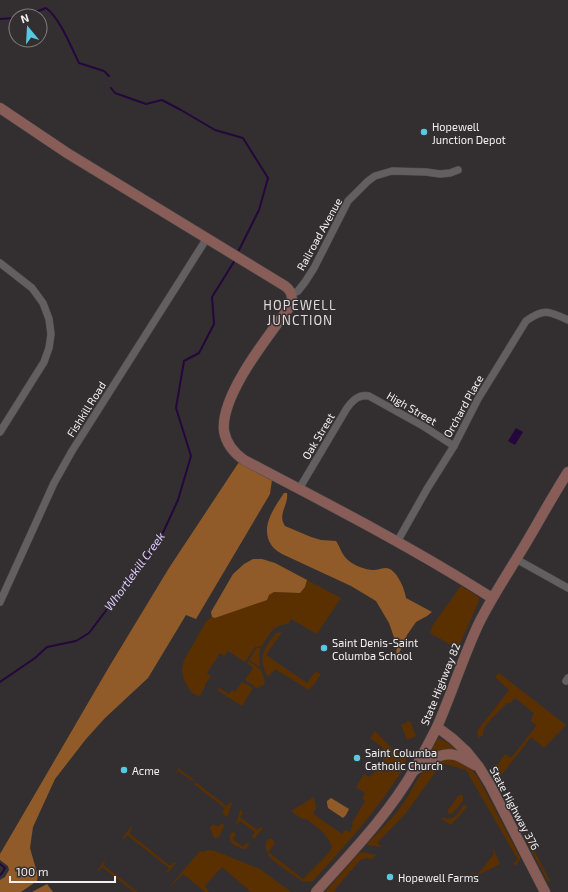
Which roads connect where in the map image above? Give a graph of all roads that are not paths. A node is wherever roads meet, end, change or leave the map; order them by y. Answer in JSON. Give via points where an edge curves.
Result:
{"nodes":[{"id":1,"x":0,"y":108,"type":"edge"},
{"id":2,"x":458,"y":170,"type":"dead end"},
{"id":3,"x":207,"y":238,"type":"junction"},
{"id":4,"x":1,"y":266,"type":"edge"},
{"id":5,"x":291,"y":294,"type":"junction"},
{"id":6,"x":568,"y":320,"type":"edge"},
{"id":7,"x":358,"y":397,"type":"joint"},
{"id":8,"x":0,"y":432,"type":"edge"},
{"id":9,"x":454,"y":446,"type":"junction"},
{"id":10,"x":568,"y":472,"type":"edge"},
{"id":11,"x":299,"y":489,"type":"junction"},
{"id":12,"x":397,"y":542,"type":"junction"},
{"id":13,"x":516,"y":559,"type":"junction"},
{"id":14,"x":568,"y":588,"type":"edge"},
{"id":15,"x":492,"y":598,"type":"junction"},
{"id":16,"x":0,"y":602,"type":"edge"},
{"id":17,"x":437,"y":727,"type":"junction"},
{"id":18,"x":479,"y":766,"type":"junction"},
{"id":19,"x":414,"y":771,"type":"junction"},
{"id":20,"x":316,"y":892,"type":"edge"},
{"id":21,"x":545,"y":892,"type":"edge"}],
"edges":[{"from":1,"to":3,"type":"main road","via":[[67,153]]},
{"from":2,"to":5,"type":"street","name":"Railroad Avenue","via":[[440,174],[392,171],[368,181],[348,201],[314,268],[298,291]]},
{"from":3,"to":5,"type":"main road","via":[[286,286]]},
{"from":3,"to":16,"type":"street","name":"Fishkill Road","via":[[72,451],[54,483]]},
{"from":4,"to":8,"type":"street","via":[[32,288],[43,303],[51,334],[44,362]]},
{"from":5,"to":11,"type":"main road","via":[[291,305],[234,389],[227,406],[224,430],[232,449],[244,460]]},
{"from":6,"to":9,"type":"street","name":"Orchard Place","via":[[554,313],[545,312],[536,314],[526,321],[478,398]]},
{"from":7,"to":9,"type":"street","name":"High Street","via":[[369,396]]},
{"from":7,"to":11,"type":"street","name":"Oak Street","via":[[347,408]]},
{"from":9,"to":12,"type":"street","name":"Orchard Place"},
{"from":10,"to":13,"type":"main road","name":"State Highway 82"},
{"from":11,"to":12,"type":"main road"},
{"from":12,"to":15,"type":"main road"},
{"from":13,"to":14,"type":"street"},
{"from":13,"to":15,"type":"main road","name":"State Highway 82"},
{"from":15,"to":17,"type":"main road","name":"State Highway 82","via":[[471,641]]},
{"from":17,"to":18,"type":"main road","name":"State Highway 376","via":[[453,739]]},
{"from":17,"to":19,"type":"main road","name":"State Highway 82"},
{"from":18,"to":19,"type":"main road","via":[[453,755],[440,755]]},
{"from":18,"to":21,"type":"main road","name":"State Highway 376"},
{"from":19,"to":20,"type":"main road","name":"State Highway 82","via":[[379,821]]}]}
